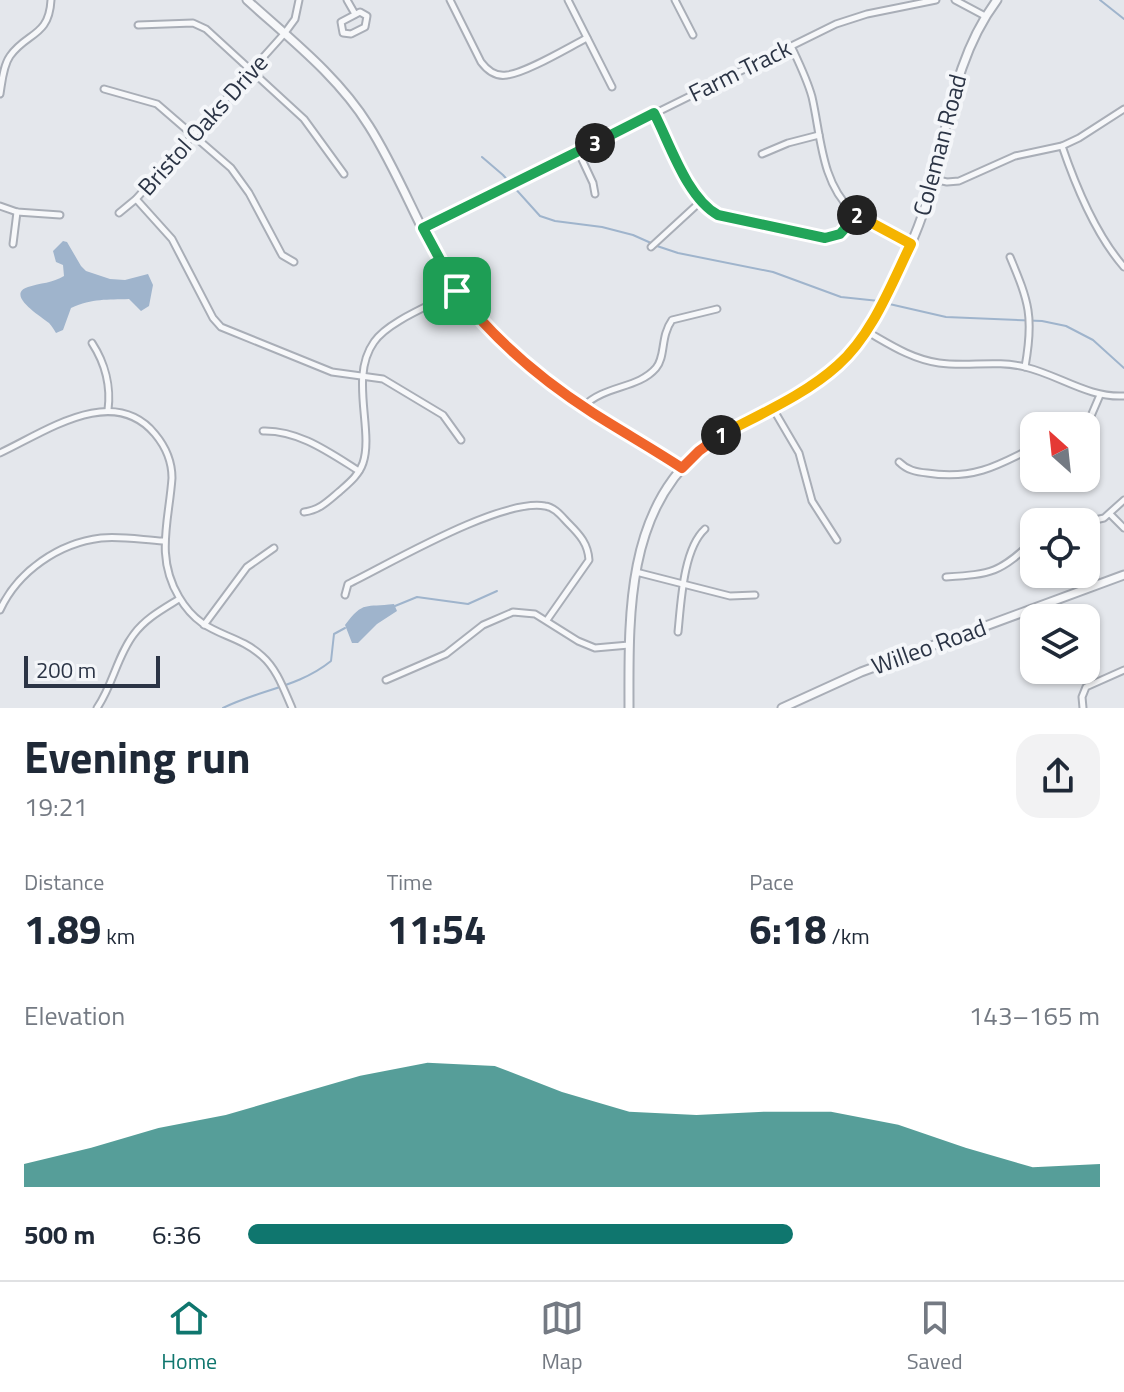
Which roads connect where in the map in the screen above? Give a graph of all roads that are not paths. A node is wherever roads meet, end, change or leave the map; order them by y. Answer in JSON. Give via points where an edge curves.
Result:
{"nodes":[{"id":1,"x":51,"y":0,"type":"edge"},
{"id":2,"x":247,"y":0,"type":"edge"},
{"id":3,"x":299,"y":0,"type":"edge"},
{"id":4,"x":347,"y":0,"type":"edge"},
{"id":5,"x":450,"y":0,"type":"edge"},
{"id":6,"x":568,"y":0,"type":"edge"},
{"id":7,"x":688,"y":0,"type":"edge"},
{"id":8,"x":936,"y":0,"type":"edge"},
{"id":9,"x":955,"y":0,"type":"edge"},
{"id":10,"x":997,"y":0,"type":"edge"},
{"id":11,"x":677,"y":2,"type":"edge"},
{"id":12,"x":355,"y":14,"type":"junction"},
{"id":13,"x":985,"y":16,"type":"junction"},
{"id":14,"x":138,"y":25,"type":"dead end"},
{"id":15,"x":284,"y":34,"type":"junction"},
{"id":16,"x":693,"y":35,"type":"dead end"},
{"id":17,"x":587,"y":38,"type":"junction"},
{"id":18,"x":791,"y":46,"type":"junction"},
{"id":19,"x":252,"y":69,"type":"junction"},
{"id":20,"x":612,"y":87,"type":"dead end"},
{"id":21,"x":104,"y":89,"type":"dead end"},
{"id":22,"x":0,"y":94,"type":"edge"},
{"id":23,"x":1124,"y":109,"type":"edge"},
{"id":24,"x":654,"y":113,"type":"junction"},
{"id":25,"x":194,"y":135,"type":"junction"},
{"id":26,"x":819,"y":135,"type":"junction"},
{"id":27,"x":1062,"y":146,"type":"junction"},
{"id":28,"x":578,"y":151,"type":"junction"},
{"id":29,"x":762,"y":154,"type":"dead end"},
{"id":30,"x":344,"y":174,"type":"dead end"},
{"id":31,"x":933,"y":179,"type":"junction"},
{"id":32,"x":595,"y":194,"type":"dead end"},
{"id":33,"x":136,"y":199,"type":"junction"},
{"id":34,"x":700,"y":202,"type":"junction"},
{"id":35,"x":0,"y":206,"type":"edge"},
{"id":36,"x":17,"y":212,"type":"junction"},
{"id":37,"x":119,"y":213,"type":"dead end"},
{"id":38,"x":855,"y":214,"type":"junction"},
{"id":39,"x":60,"y":215,"type":"dead end"},
{"id":40,"x":423,"y":228,"type":"junction"},
{"id":41,"x":13,"y":244,"type":"dead end"},
{"id":42,"x":911,"y":244,"type":"junction"},
{"id":43,"x":651,"y":247,"type":"dead end"},
{"id":44,"x":1010,"y":257,"type":"dead end"},
{"id":45,"x":294,"y":262,"type":"dead end"},
{"id":46,"x":1124,"y":267,"type":"edge"},
{"id":47,"x":457,"y":291,"type":"junction"},
{"id":48,"x":717,"y":309,"type":"dead end"},
{"id":49,"x":866,"y":331,"type":"junction"},
{"id":50,"x":92,"y":343,"type":"dead end"},
{"id":51,"x":1025,"y":367,"type":"junction"},
{"id":52,"x":364,"y":376,"type":"junction"},
{"id":53,"x":1100,"y":395,"type":"junction"},
{"id":54,"x":1124,"y":396,"type":"edge"},
{"id":55,"x":583,"y":406,"type":"junction"},
{"id":56,"x":772,"y":407,"type":"junction"},
{"id":57,"x":108,"y":410,"type":"junction"},
{"id":58,"x":1093,"y":412,"type":"edge"},
{"id":59,"x":263,"y":431,"type":"dead end"},
{"id":60,"x":461,"y":440,"type":"dead end"},
{"id":61,"x":0,"y":453,"type":"edge"},
{"id":62,"x":1020,"y":454,"type":"edge"},
{"id":63,"x":899,"y":462,"type":"dead end"},
{"id":64,"x":682,"y":468,"type":"junction"},
{"id":65,"x":359,"y":471,"type":"junction"},
{"id":66,"x":1124,"y":500,"type":"edge"},
{"id":67,"x":304,"y":512,"type":"dead end"},
{"id":68,"x":1110,"y":514,"type":"junction"},
{"id":69,"x":1100,"y":517,"type":"edge"},
{"id":70,"x":1124,"y":528,"type":"edge"},
{"id":71,"x":705,"y":529,"type":"dead end"},
{"id":72,"x":837,"y":540,"type":"dead end"},
{"id":73,"x":163,"y":541,"type":"junction"},
{"id":74,"x":274,"y":548,"type":"dead end"},
{"id":75,"x":1020,"y":553,"type":"edge"},
{"id":76,"x":636,"y":572,"type":"junction"},
{"id":77,"x":1124,"y":575,"type":"edge"},
{"id":78,"x":946,"y":577,"type":"dead end"},
{"id":79,"x":684,"y":585,"type":"junction"},
{"id":80,"x":345,"y":595,"type":"dead end"},
{"id":81,"x":755,"y":595,"type":"dead end"},
{"id":82,"x":179,"y":599,"type":"junction"},
{"id":83,"x":0,"y":610,"type":"edge"},
{"id":84,"x":547,"y":620,"type":"junction"},
{"id":85,"x":204,"y":625,"type":"junction"},
{"id":86,"x":678,"y":632,"type":"dead end"},
{"id":87,"x":629,"y":645,"type":"junction"},
{"id":88,"x":1124,"y":670,"type":"edge"},
{"id":89,"x":386,"y":680,"type":"dead end"},
{"id":90,"x":97,"y":708,"type":"edge"},
{"id":91,"x":292,"y":708,"type":"edge"},
{"id":92,"x":629,"y":708,"type":"edge"},
{"id":93,"x":782,"y":708,"type":"edge"},
{"id":94,"x":1083,"y":708,"type":"edge"}],
"edges":[{"from":1,"to":22,"type":"street","via":[[45,25],[9,57]]},
{"from":2,"to":15,"type":"street"},
{"from":3,"to":15,"type":"street","name":"Bristol Oaks Drive","via":[[295,19]]},
{"from":4,"to":12,"type":"street"},
{"from":5,"to":17,"type":"street","via":[[481,62],[497,75],[514,74]]},
{"from":6,"to":17,"type":"street"},
{"from":7,"to":11,"type":"street"},
{"from":8,"to":18,"type":"street","name":"Farm Track","via":[[856,16]]},
{"from":9,"to":13,"type":"street"},
{"from":10,"to":13,"type":"street","name":"Coleman Road"},
{"from":11,"to":16,"type":"street"},
{"from":12,"to":12,"type":"street","via":[[364,13],[367,24],[343,33],[341,22]]},
{"from":13,"to":31,"type":"street","name":"Coleman Road","via":[[961,67]]},
{"from":14,"to":19,"type":"street","via":[[198,24]]},
{"from":15,"to":19,"type":"street","name":"Bristol Oaks Drive"},
{"from":15,"to":40,"type":"street","via":[[359,111]]},
{"from":17,"to":20,"type":"street"},
{"from":18,"to":24,"type":"street","name":"Farm Track"},
{"from":18,"to":26,"type":"street","via":[[809,86]]},
{"from":19,"to":25,"type":"street","name":"Bristol Oaks Drive"},
{"from":19,"to":30,"type":"street","via":[[304,119]]},
{"from":21,"to":25,"type":"street","via":[[157,104]]},
{"from":23,"to":27,"type":"street"},
{"from":24,"to":28,"type":"street","name":"Farm Track"},
{"from":24,"to":34,"type":"street"},
{"from":25,"to":33,"type":"street","name":"Bristol Oaks Drive"},
{"from":25,"to":45,"type":"street","via":[[240,178],[282,255]]},
{"from":26,"to":29,"type":"street"},
{"from":26,"to":38,"type":"street","via":[[831,183]]},
{"from":27,"to":31,"type":"street","via":[[1015,156],[959,181]]},
{"from":27,"to":46,"type":"street","via":[[1106,244]]},
{"from":28,"to":32,"type":"street"},
{"from":28,"to":40,"type":"street","name":"Farm Track"},
{"from":31,"to":42,"type":"street","name":"Coleman Road"},
{"from":33,"to":37,"type":"street","name":"Bristol Oaks Drive"},
{"from":33,"to":52,"type":"street","via":[[172,239],[221,327],[332,372]]},
{"from":34,"to":38,"type":"street","via":[[724,217],[825,238],[840,234]]},
{"from":34,"to":43,"type":"street"},
{"from":35,"to":36,"type":"street"},
{"from":36,"to":39,"type":"street"},
{"from":36,"to":41,"type":"street"},
{"from":38,"to":42,"type":"street"},
{"from":40,"to":47,"type":"street"},
{"from":42,"to":49,"type":"street","name":"Coleman Road"},
{"from":44,"to":51,"type":"street","via":[[1030,312]]},
{"from":47,"to":52,"type":"street","via":[[380,334],[368,352]]},
{"from":47,"to":55,"type":"street","via":[[492,333]]},
{"from":48,"to":55,"type":"street","via":[[672,320],[653,371],[623,388],[600,392]]},
{"from":49,"to":51,"type":"street","via":[[929,361]]},
{"from":49,"to":56,"type":"street","name":"Coleman Road","via":[[837,366]]},
{"from":50,"to":57,"type":"street","via":[[107,381]]},
{"from":51,"to":53,"type":"street"},
{"from":52,"to":60,"type":"street","via":[[383,379],[437,410]]},
{"from":52,"to":65,"type":"street","via":[[365,451]]},
{"from":53,"to":54,"type":"street"},
{"from":53,"to":58,"type":"street"},
{"from":55,"to":64,"type":"street"},
{"from":56,"to":64,"type":"street","name":"Coleman Road","via":[[718,437]]},
{"from":56,"to":72,"type":"street","via":[[799,453],[812,501]]},
{"from":57,"to":61,"type":"street","via":[[81,416]]},
{"from":57,"to":73,"type":"street","via":[[145,423],[166,451],[172,480]]},
{"from":59,"to":65,"type":"street","via":[[310,442]]},
{"from":62,"to":63,"type":"street","via":[[961,476],[912,471]]},
{"from":64,"to":76,"type":"street","name":"Coleman Road","via":[[653,513]]},
{"from":65,"to":67,"type":"street","via":[[317,511]]},
{"from":66,"to":68,"type":"street"},
{"from":68,"to":69,"type":"street"},
{"from":68,"to":70,"type":"street"},
{"from":71,"to":79,"type":"street","via":[[693,543]]},
{"from":73,"to":82,"type":"street"},
{"from":73,"to":83,"type":"street","via":[[103,538],[64,549],[23,576]]},
{"from":74,"to":85,"type":"street","via":[[247,567]]},
{"from":75,"to":78,"type":"street","via":[[995,571]]},
{"from":76,"to":79,"type":"street"},
{"from":76,"to":87,"type":"street","name":"Coleman Road"},
{"from":77,"to":93,"type":"street","name":"Willeo Road","via":[[861,672]]},
{"from":79,"to":81,"type":"street","via":[[730,596]]},
{"from":79,"to":86,"type":"street"},
{"from":80,"to":84,"type":"street","via":[[348,584],[494,512],[544,505],[578,532],[589,560]]},
{"from":82,"to":85,"type":"street"},
{"from":82,"to":90,"type":"street","via":[[135,633]]},
{"from":84,"to":87,"type":"street","via":[[595,648]]},
{"from":84,"to":89,"type":"street","via":[[513,612],[483,625],[446,654]]},
{"from":85,"to":91,"type":"street","via":[[261,655]]},
{"from":87,"to":92,"type":"street","name":"Coleman Road"},
{"from":88,"to":94,"type":"street","via":[[1086,687]]}]}
